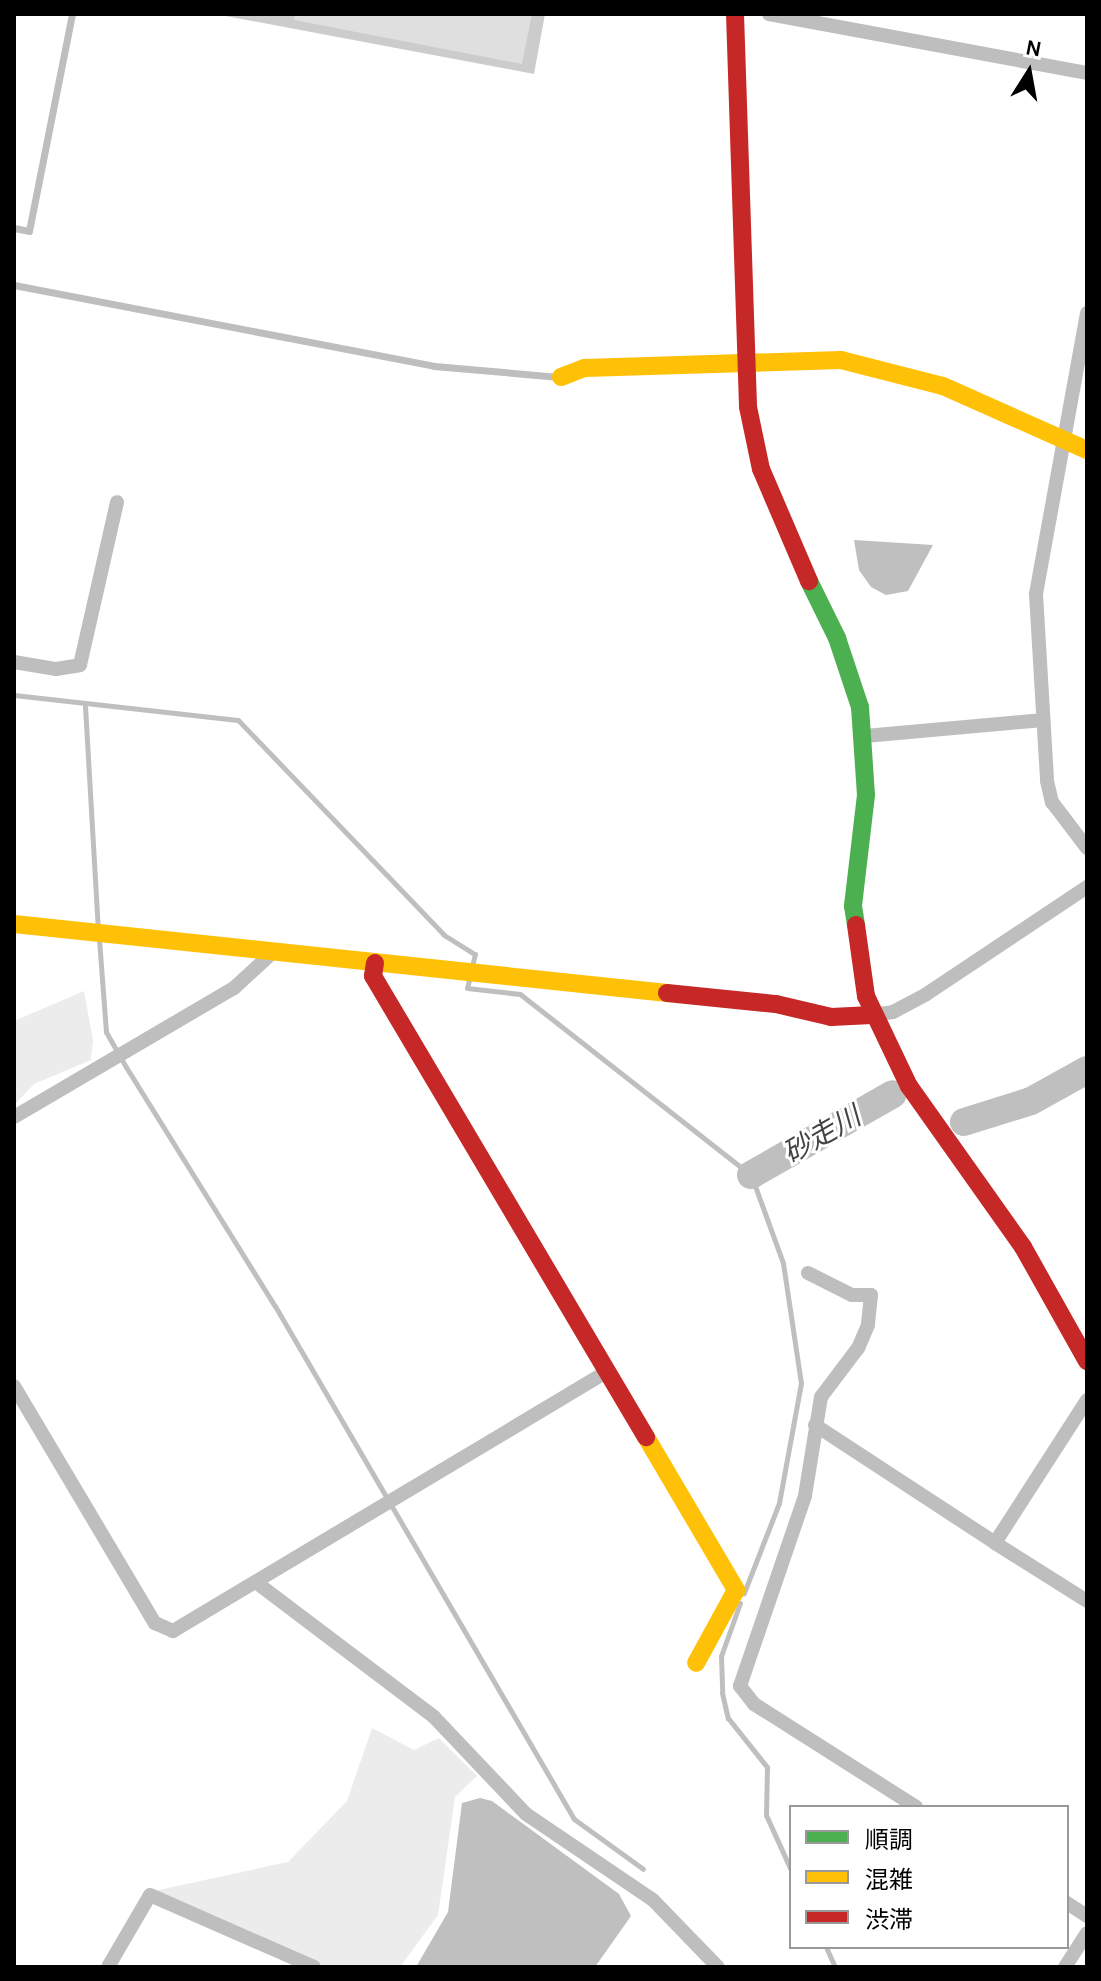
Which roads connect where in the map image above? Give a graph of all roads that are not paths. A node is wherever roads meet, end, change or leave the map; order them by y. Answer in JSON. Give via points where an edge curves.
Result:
{"nodes":[{"id":1,"x":72,"y":14,"type":"edge"},
{"id":2,"x":735,"y":14,"type":"edge"},
{"id":3,"x":769,"y":14,"type":"edge"},
{"id":4,"x":1087,"y":73,"type":"edge"},
{"id":5,"x":14,"y":228,"type":"edge"},
{"id":6,"x":14,"y":285,"type":"edge"},
{"id":7,"x":1087,"y":313,"type":"edge"},
{"id":8,"x":744,"y":361,"type":"junction"},
{"id":9,"x":561,"y":377,"type":"joint"},
{"id":10,"x":1063,"y":440,"type":"junction"},
{"id":11,"x":1087,"y":450,"type":"edge"},
{"id":12,"x":117,"y":502,"type":"dead end"},
{"id":13,"x":14,"y":662,"type":"edge"},
{"id":14,"x":1043,"y":720,"type":"junction"},
{"id":15,"x":865,"y":736,"type":"junction"},
{"id":16,"x":1087,"y":848,"type":"edge"},
{"id":17,"x":1087,"y":887,"type":"edge"},
{"id":18,"x":14,"y":924,"type":"edge"},
{"id":19,"x":270,"y":955,"type":"junction"},
{"id":20,"x":375,"y":963,"type":"junction"},
{"id":21,"x":872,"y":1015,"type":"junction"},
{"id":22,"x":14,"y":1117,"type":"edge"},
{"id":23,"x":808,"y":1273,"type":"dead end"},
{"id":24,"x":1087,"y":1361,"type":"edge"},
{"id":25,"x":608,"y":1371,"type":"junction"},
{"id":26,"x":14,"y":1386,"type":"edge"},
{"id":27,"x":1087,"y":1400,"type":"edge"},
{"id":28,"x":815,"y":1425,"type":"junction"},
{"id":29,"x":995,"y":1543,"type":"junction"},
{"id":30,"x":257,"y":1583,"type":"junction"},
{"id":31,"x":1087,"y":1601,"type":"edge"},
{"id":32,"x":696,"y":1663,"type":"dead end"},
{"id":33,"x":913,"y":1805,"type":"edge"},
{"id":34,"x":1069,"y":1904,"type":"edge"},
{"id":35,"x":1087,"y":1916,"type":"edge"},
{"id":36,"x":1087,"y":1933,"type":"edge"},
{"id":37,"x":108,"y":1967,"type":"edge"},
{"id":38,"x":314,"y":1967,"type":"edge"},
{"id":39,"x":718,"y":1967,"type":"edge"},
{"id":40,"x":1065,"y":1967,"type":"edge"}],
"edges":[{"from":1,"to":5,"type":"lane","via":[[29,231]]},
{"from":2,"to":8,"type":"street"},
{"from":3,"to":4,"type":"street"},
{"from":6,"to":9,"type":"lane","via":[[434,366]]},
{"from":7,"to":10,"type":"street"},
{"from":8,"to":9,"type":"street","via":[[585,368]]},
{"from":8,"to":10,"type":"street","via":[[812,359],[879,367],[943,386]]},
{"from":8,"to":15,"type":"street","via":[[761,469],[780,522],[845,658]]},
{"from":10,"to":11,"type":"street"},
{"from":10,"to":14,"type":"street","via":[[1036,594]]},
{"from":12,"to":13,"type":"street","via":[[80,665],[56,669]]},
{"from":14,"to":15,"type":"street"},
{"from":14,"to":16,"type":"street","via":[[1052,802]]},
{"from":15,"to":21,"type":"street","via":[[866,795],[853,906]]},
{"from":17,"to":21,"type":"street","via":[[925,995],[893,1012]]},
{"from":18,"to":19,"type":"street"},
{"from":19,"to":20,"type":"street"},
{"from":19,"to":22,"type":"street","via":[[234,988]]},
{"from":20,"to":21,"type":"street","via":[[776,1004],[831,1017]]},
{"from":20,"to":25,"type":"street","via":[[373,976]]},
{"from":21,"to":24,"type":"street","via":[[909,1086],[1023,1247]]},
{"from":23,"to":28,"type":"street","via":[[852,1295],[871,1295],[865,1337],[821,1397]]},
{"from":25,"to":30,"type":"street"},
{"from":25,"to":32,"type":"street","via":[[742,1591]]},
{"from":26,"to":30,"type":"street","via":[[160,1628],[173,1631]]},
{"from":27,"to":29,"type":"street"},
{"from":28,"to":29,"type":"street"},
{"from":28,"to":33,"type":"street","via":[[805,1496],[740,1686],[754,1704]]},
{"from":29,"to":31,"type":"street"},
{"from":30,"to":39,"type":"street","via":[[434,1717],[526,1814],[653,1900]]},
{"from":34,"to":35,"type":"street"},
{"from":36,"to":40,"type":"street"},
{"from":37,"to":38,"type":"street","via":[[150,1895]]}]}
